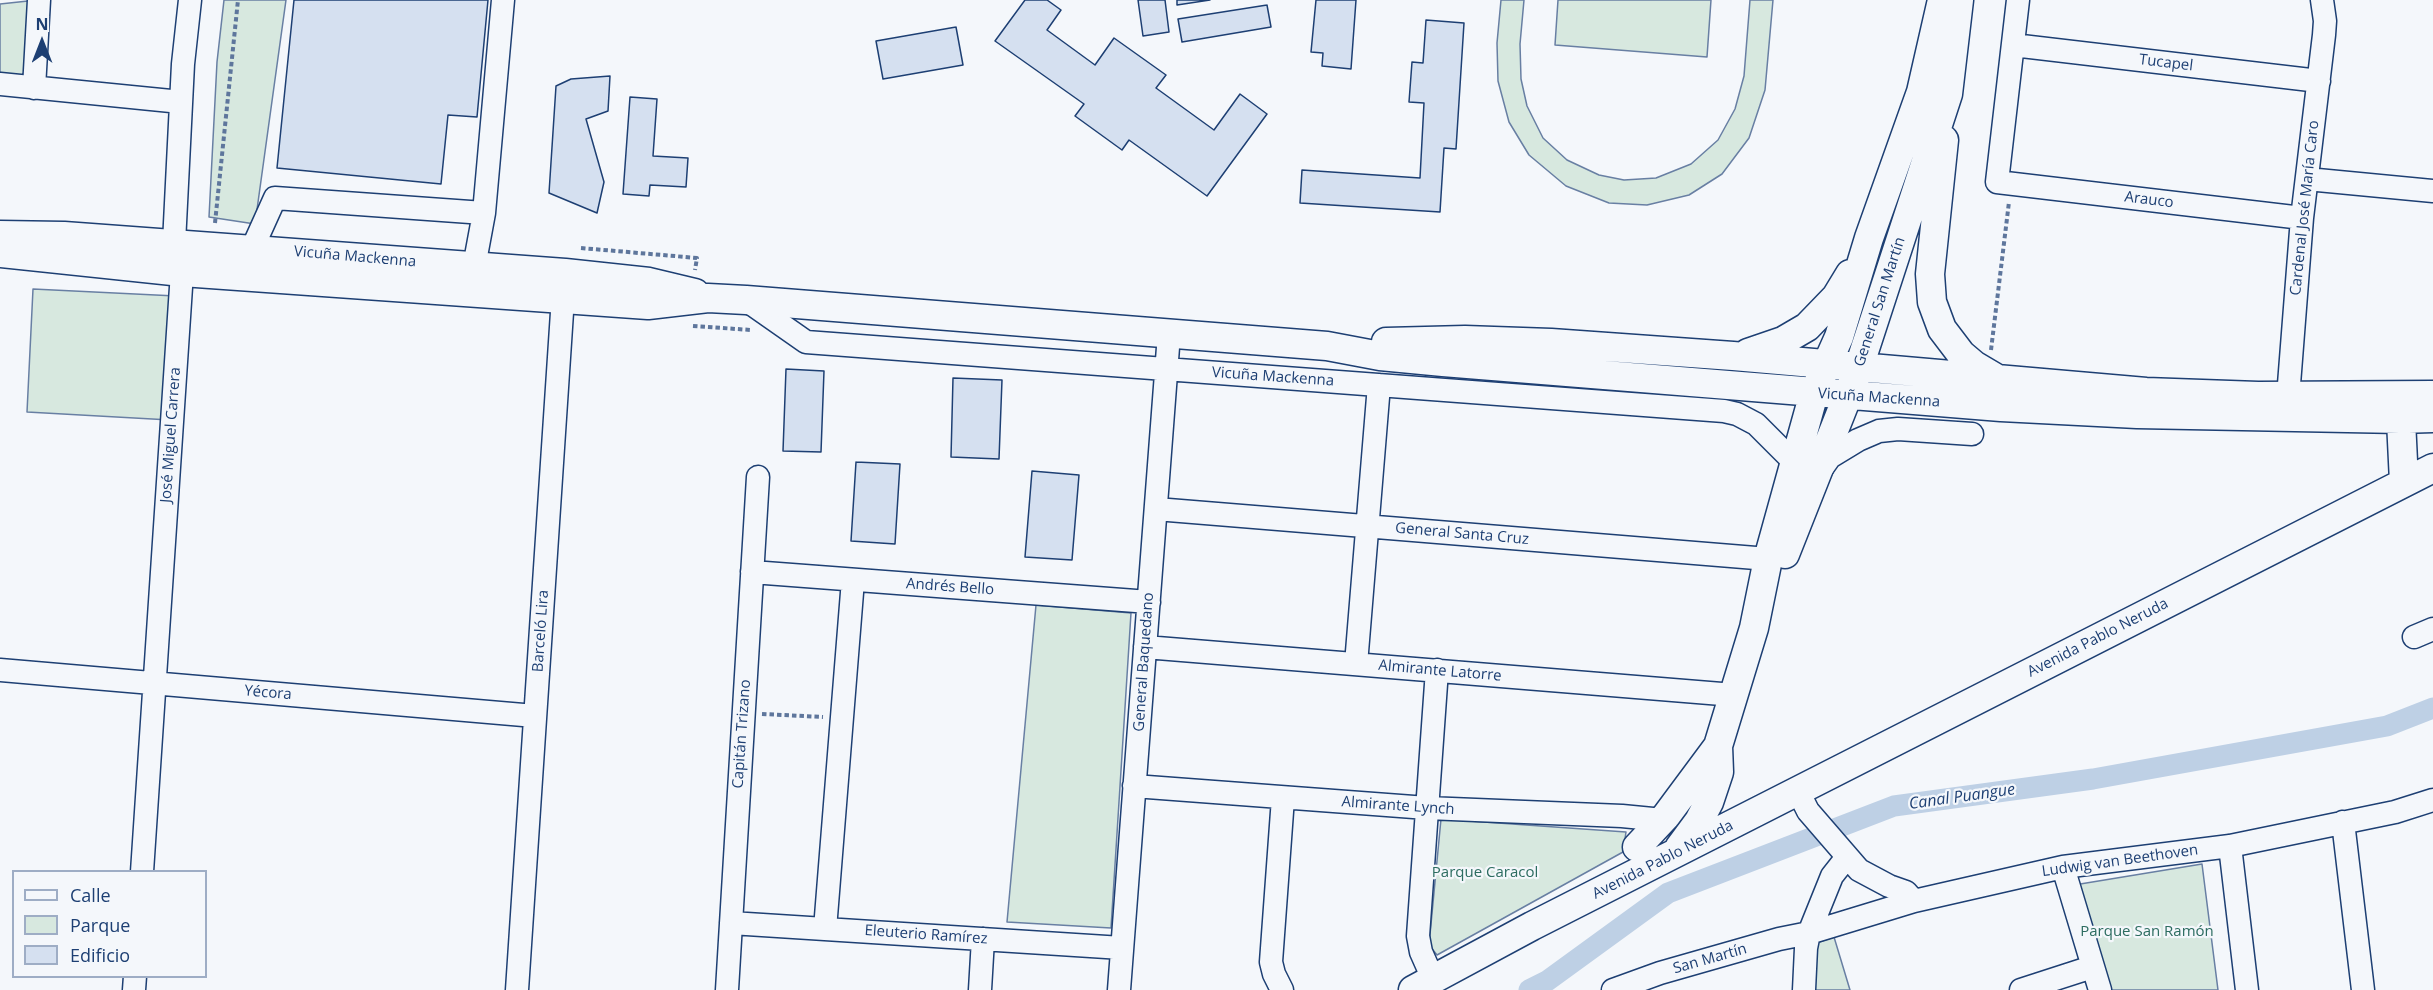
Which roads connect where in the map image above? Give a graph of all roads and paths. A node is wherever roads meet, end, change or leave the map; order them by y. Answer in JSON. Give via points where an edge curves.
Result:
{"nodes":[{"id":1,"x":39,"y":0,"type":"edge"},
{"id":2,"x":190,"y":0,"type":"edge"},
{"id":3,"x":238,"y":0,"type":"edge"},
{"id":4,"x":503,"y":0,"type":"edge"},
{"id":5,"x":1942,"y":0,"type":"edge"},
{"id":6,"x":1959,"y":0,"type":"edge"},
{"id":7,"x":2018,"y":0,"type":"edge"},
{"id":8,"x":2322,"y":0,"type":"edge"},
{"id":9,"x":2013,"y":45,"type":"junction"},
{"id":10,"x":2319,"y":81,"type":"junction"},
{"id":11,"x":0,"y":84,"type":"edge"},
{"id":12,"x":34,"y":88,"type":"junction"},
{"id":13,"x":1948,"y":94,"type":"junction"},
{"id":14,"x":181,"y":102,"type":"junction"},
{"id":15,"x":2307,"y":179,"type":"junction"},
{"id":16,"x":2004,"y":183,"type":"junction"},
{"id":17,"x":2433,"y":191,"type":"edge"},
{"id":18,"x":484,"y":213,"type":"junction"},
{"id":19,"x":2302,"y":218,"type":"junction"},
{"id":20,"x":0,"y":235,"type":"edge"},
{"id":21,"x":1869,"y":238,"type":"junction"},
{"id":22,"x":174,"y":243,"type":"junction"},
{"id":23,"x":213,"y":246,"type":"junction"},
{"id":24,"x":252,"y":249,"type":"junction"},
{"id":25,"x":0,"y":253,"type":"edge"},
{"id":26,"x":474,"y":267,"type":"junction"},
{"id":27,"x":182,"y":272,"type":"junction"},
{"id":28,"x":563,"y":286,"type":"junction"},
{"id":29,"x":428,"y":290,"type":"junction"},
{"id":30,"x":746,"y":300,"type":"junction"},
{"id":31,"x":1169,"y":334,"type":"junction"},
{"id":32,"x":1327,"y":346,"type":"junction"},
{"id":33,"x":1733,"y":356,"type":"junction"},
{"id":34,"x":1827,"y":364,"type":"junction"},
{"id":35,"x":1859,"y":367,"type":"junction"},
{"id":36,"x":1167,"y":369,"type":"junction"},
{"id":37,"x":1996,"y":378,"type":"junction"},
{"id":38,"x":1379,"y":385,"type":"junction"},
{"id":39,"x":1814,"y":393,"type":"junction"},
{"id":40,"x":2433,"y":394,"type":"edge"},
{"id":41,"x":1848,"y":396,"type":"junction"},
{"id":42,"x":2287,"y":406,"type":"junction"},
{"id":43,"x":2400,"y":407,"type":"junction"},
{"id":44,"x":2433,"y":418,"type":"edge"},
{"id":45,"x":1972,"y":434,"type":"dead end"},
{"id":46,"x":1806,"y":468,"type":"junction"},
{"id":47,"x":2433,"y":468,"type":"edge"},
{"id":48,"x":758,"y":477,"type":"dead end"},
{"id":49,"x":2404,"y":482,"type":"junction"},
{"id":50,"x":1156,"y":509,"type":"junction"},
{"id":51,"x":1367,"y":526,"type":"junction"},
{"id":52,"x":1768,"y":559,"type":"junction"},
{"id":53,"x":752,"y":572,"type":"junction"},
{"id":54,"x":853,"y":580,"type":"junction"},
{"id":55,"x":1149,"y":602,"type":"junction"},
{"id":56,"x":1754,"y":628,"type":"junction"},
{"id":57,"x":1145,"y":647,"type":"junction"},
{"id":58,"x":1356,"y":664,"type":"junction"},
{"id":59,"x":0,"y":670,"type":"edge"},
{"id":60,"x":1437,"y":670,"type":"junction"},
{"id":61,"x":154,"y":684,"type":"junction"},
{"id":62,"x":1734,"y":695,"type":"junction"},
{"id":63,"x":743,"y":712,"type":"junction"},
{"id":64,"x":535,"y":716,"type":"junction"},
{"id":65,"x":842,"y":718,"type":"junction"},
{"id":66,"x":1718,"y":759,"type":"junction"},
{"id":67,"x":1134,"y":786,"type":"junction"},
{"id":68,"x":1798,"y":791,"type":"junction"},
{"id":69,"x":1283,"y":798,"type":"junction"},
{"id":70,"x":2433,"y":800,"type":"edge"},
{"id":71,"x":1427,"y":808,"type":"junction"},
{"id":72,"x":1753,"y":809,"type":"junction"},
{"id":73,"x":1663,"y":820,"type":"junction"},
{"id":74,"x":1699,"y":821,"type":"junction"},
{"id":75,"x":2343,"y":822,"type":"junction"},
{"id":76,"x":2230,"y":846,"type":"junction"},
{"id":77,"x":1637,"y":847,"type":"junction"},
{"id":78,"x":1671,"y":855,"type":"junction"},
{"id":79,"x":1847,"y":856,"type":"junction"},
{"id":80,"x":2063,"y":867,"type":"junction"},
{"id":81,"x":142,"y":870,"type":"edge"},
{"id":82,"x":1914,"y":901,"type":"junction"},
{"id":83,"x":1561,"y":911,"type":"junction"},
{"id":84,"x":731,"y":922,"type":"junction"},
{"id":85,"x":825,"y":929,"type":"junction"},
{"id":86,"x":1809,"y":933,"type":"junction"},
{"id":87,"x":983,"y":939,"type":"junction"},
{"id":88,"x":1122,"y":948,"type":"junction"},
{"id":89,"x":2092,"y":967,"type":"junction"},
{"id":90,"x":1423,"y":985,"type":"edge"},
{"id":91,"x":518,"y":990,"type":"edge"},
{"id":92,"x":727,"y":990,"type":"edge"},
{"id":93,"x":980,"y":990,"type":"edge"},
{"id":94,"x":1119,"y":990,"type":"edge"},
{"id":95,"x":1282,"y":990,"type":"edge"},
{"id":96,"x":1613,"y":990,"type":"edge"},
{"id":97,"x":1804,"y":990,"type":"edge"},
{"id":98,"x":2021,"y":990,"type":"edge"},
{"id":99,"x":2100,"y":990,"type":"edge"},
{"id":100,"x":2247,"y":990,"type":"edge"},
{"id":101,"x":2363,"y":990,"type":"edge"}],
"edges":[{"from":1,"to":12,"type":"street"},
{"from":2,"to":14,"type":"street","name":"José Miguel Carrera"},
{"from":3,"to":23,"type":"path"},
{"from":4,"to":18,"type":"street"},
{"from":5,"to":21,"type":"main road","name":"General San Martín","via":[[1921,92]]},
{"from":6,"to":13,"type":"main road","name":"General San Martín"},
{"from":7,"to":9,"type":"street"},
{"from":8,"to":10,"type":"street","name":"Cardenal José María Caro","via":[[2325,21]]},
{"from":9,"to":10,"type":"street","name":"Tucapel"},
{"from":9,"to":16,"type":"street"},
{"from":10,"to":15,"type":"street","name":"Cardenal José María Caro"},
{"from":11,"to":12,"type":"street"},
{"from":12,"to":14,"type":"street"},
{"from":13,"to":35,"type":"main road","name":"General San Martín"},
{"from":13,"to":37,"type":"main road","via":[[1930,288],[1936,316],[1950,341],[1961,354]]},
{"from":14,"to":22,"type":"street","name":"José Miguel Carrera"},
{"from":15,"to":17,"type":"street"},
{"from":15,"to":19,"type":"street","name":"Cardenal José María Caro"},
{"from":16,"to":19,"type":"street","name":"Arauco"},
{"from":16,"to":37,"type":"path"},
{"from":18,"to":24,"type":"street","via":[[275,198]]},
{"from":18,"to":26,"type":"street"},
{"from":19,"to":42,"type":"street","name":"Cardenal José María Caro"},
{"from":20,"to":22,"type":"main road","name":"Vicuña Mackenna"},
{"from":21,"to":33,"type":"main road","via":[[1846,282],[1815,320],[1783,341]]},
{"from":21,"to":34,"type":"main road","name":"General San Martín","via":[[1849,309]]},
{"from":22,"to":23,"type":"main road","name":"Vicuña Mackenna"},
{"from":22,"to":27,"type":"street","name":"José Miguel Carrera"},
{"from":23,"to":24,"type":"main road","name":"Vicuña Mackenna"},
{"from":24,"to":26,"type":"main road","name":"Vicuña Mackenna"},
{"from":25,"to":27,"type":"main road","name":"Vicuña Mackenna"},
{"from":26,"to":28,"type":"main road","name":"Vicuña Mackenna"},
{"from":26,"to":29,"type":"street"},
{"from":27,"to":29,"type":"main road","name":"Vicuña Mackenna"},
{"from":27,"to":61,"type":"street","name":"José Miguel Carrera"},
{"from":28,"to":29,"type":"main road","name":"Vicuña Mackenna"},
{"from":28,"to":30,"type":"main road","name":"Vicuña Mackenna","via":[[648,305],[708,298]]},
{"from":28,"to":64,"type":"street","name":"Barceló Lira"},
{"from":30,"to":31,"type":"main road","name":"Vicuña Mackenna"},
{"from":30,"to":36,"type":"street","name":"Vicuña Mackenna","via":[[806,342]]},
{"from":31,"to":32,"type":"main road","name":"Vicuña Mackenna"},
{"from":31,"to":36,"type":"street","name":"General Baquedano"},
{"from":32,"to":33,"type":"main road","name":"Vicuña Mackenna","via":[[1465,340]]},
{"from":32,"to":39,"type":"main road","name":"Vicuña Mackenna","via":[[1380,356]]},
{"from":33,"to":34,"type":"main road","name":"Vicuña Mackenna"},
{"from":34,"to":35,"type":"main road","name":"Vicuña Mackenna"},
{"from":34,"to":39,"type":"main road","name":"General San Martín"},
{"from":35,"to":37,"type":"main road","name":"Vicuña Mackenna"},
{"from":35,"to":41,"type":"main road","name":"General San Martín"},
{"from":36,"to":38,"type":"street","name":"Vicuña Mackenna"},
{"from":36,"to":50,"type":"street","name":"General Baquedano"},
{"from":37,"to":42,"type":"main road","name":"Vicuña Mackenna"},
{"from":38,"to":46,"type":"street","name":"Vicuña Mackenna","via":[[1724,411],[1756,424]]},
{"from":38,"to":51,"type":"street"},
{"from":39,"to":41,"type":"main road","name":"Vicuña Mackenna"},
{"from":39,"to":46,"type":"main road","name":"General San Martín"},
{"from":40,"to":43,"type":"main road","name":"Vicuña Mackenna"},
{"from":41,"to":42,"type":"main road","name":"Vicuña Mackenna","via":[[2137,414]]},
{"from":41,"to":46,"type":"main road","name":"General San Martín"},
{"from":42,"to":43,"type":"main road","name":"Vicuña Mackenna"},
{"from":43,"to":44,"type":"main road","name":"Vicuña Mackenna"},
{"from":43,"to":49,"type":"main road"},
{"from":45,"to":46,"type":"street","name":"Vicuña Mackenna","via":[[1879,431]]},
{"from":46,"to":52,"type":"main road","name":"General San Martín"},
{"from":46,"to":56,"type":"main road","name":"General San Martín"},
{"from":47,"to":49,"type":"main road","name":"Avenida Pablo Neruda"},
{"from":48,"to":53,"type":"street","name":"Capitán Trizano"},
{"from":49,"to":68,"type":"main road","name":"Avenida Pablo Neruda"},
{"from":50,"to":51,"type":"street","name":"General Santa Cruz"},
{"from":50,"to":55,"type":"street","name":"General Baquedano"},
{"from":51,"to":52,"type":"street","name":"General Santa Cruz"},
{"from":51,"to":58,"type":"street"},
{"from":52,"to":56,"type":"main road","name":"General San Martín"},
{"from":53,"to":54,"type":"street","name":"Andrés Bello"},
{"from":53,"to":63,"type":"street","name":"Capitán Trizano"},
{"from":54,"to":55,"type":"street","name":"Andrés Bello"},
{"from":54,"to":65,"type":"street"},
{"from":55,"to":57,"type":"street","name":"General Baquedano"},
{"from":56,"to":62,"type":"main road","name":"General San Martín"},
{"from":57,"to":58,"type":"street","name":"Almirante Latorre"},
{"from":57,"to":67,"type":"street","name":"General Baquedano"},
{"from":58,"to":60,"type":"street","name":"Almirante Latorre"},
{"from":59,"to":61,"type":"street","name":"Yécora"},
{"from":60,"to":62,"type":"street","name":"Almirante Latorre"},
{"from":60,"to":71,"type":"street"},
{"from":61,"to":64,"type":"street","name":"Yécora"},
{"from":61,"to":81,"type":"street","name":"José Miguel Carrera"},
{"from":62,"to":66,"type":"main road","name":"General San Martín"},
{"from":63,"to":65,"type":"path"},
{"from":63,"to":84,"type":"street","name":"Capitán Trizano"},
{"from":64,"to":91,"type":"street","name":"Barceló Lira"},
{"from":65,"to":85,"type":"street"},
{"from":66,"to":72,"type":"main road","via":[[1729,798]]},
{"from":66,"to":73,"type":"main road","name":"General San Martín"},
{"from":66,"to":74,"type":"main road","name":"General San Martín","via":[[1709,802]]},
{"from":67,"to":69,"type":"street","name":"Almirante Lynch"},
{"from":67,"to":88,"type":"street","name":"General Baquedano"},
{"from":68,"to":72,"type":"main road","name":"Avenida Pablo Neruda"},
{"from":68,"to":79,"type":"street","via":[[1808,811]]},
{"from":69,"to":71,"type":"street","name":"Almirante Lynch"},
{"from":69,"to":95,"type":"street","via":[[1271,962]]},
{"from":70,"to":75,"type":"street","name":"Ludwig van Beethoven"},
{"from":71,"to":73,"type":"street","name":"Almirante Lynch"},
{"from":71,"to":90,"type":"street","via":[[1418,936]]},
{"from":72,"to":74,"type":"main road","name":"Avenida Pablo Neruda"},
{"from":72,"to":78,"type":"main road","name":"Avenida Pablo Neruda"},
{"from":73,"to":77,"type":"main road","name":"General San Martín"},
{"from":74,"to":77,"type":"main road","name":"Avenida Pablo Neruda"},
{"from":74,"to":78,"type":"main road","name":"General San Martín"},
{"from":75,"to":76,"type":"street","name":"Ludwig van Beethoven"},
{"from":75,"to":101,"type":"street"},
{"from":76,"to":80,"type":"street","name":"Ludwig van Beethoven"},
{"from":76,"to":100,"type":"street"},
{"from":77,"to":83,"type":"main road","name":"Avenida Pablo Neruda"},
{"from":78,"to":83,"type":"main road","name":"Avenida Pablo Neruda"},
{"from":79,"to":82,"type":"street","via":[[1859,870],[1906,892]]},
{"from":79,"to":86,"type":"street","via":[[1832,876]]},
{"from":80,"to":82,"type":"street","name":"Ludwig van Beethoven"},
{"from":80,"to":89,"type":"street"},
{"from":82,"to":86,"type":"street","name":"Ludwig van Beethoven"},
{"from":83,"to":90,"type":"main road","name":"Avenida Pablo Neruda"},
{"from":84,"to":85,"type":"street","name":"Eleuterio Ramírez"},
{"from":84,"to":92,"type":"street","name":"Capitán Trizano"},
{"from":85,"to":87,"type":"street","name":"Eleuterio Ramírez"},
{"from":86,"to":96,"type":"street","name":"San Martín","via":[[1670,970]]},
{"from":86,"to":97,"type":"street"},
{"from":87,"to":88,"type":"street","name":"Eleuterio Ramírez"},
{"from":87,"to":93,"type":"street"},
{"from":88,"to":94,"type":"street","name":"General Baquedano"},
{"from":89,"to":98,"type":"street"},
{"from":89,"to":99,"type":"street"}]}
